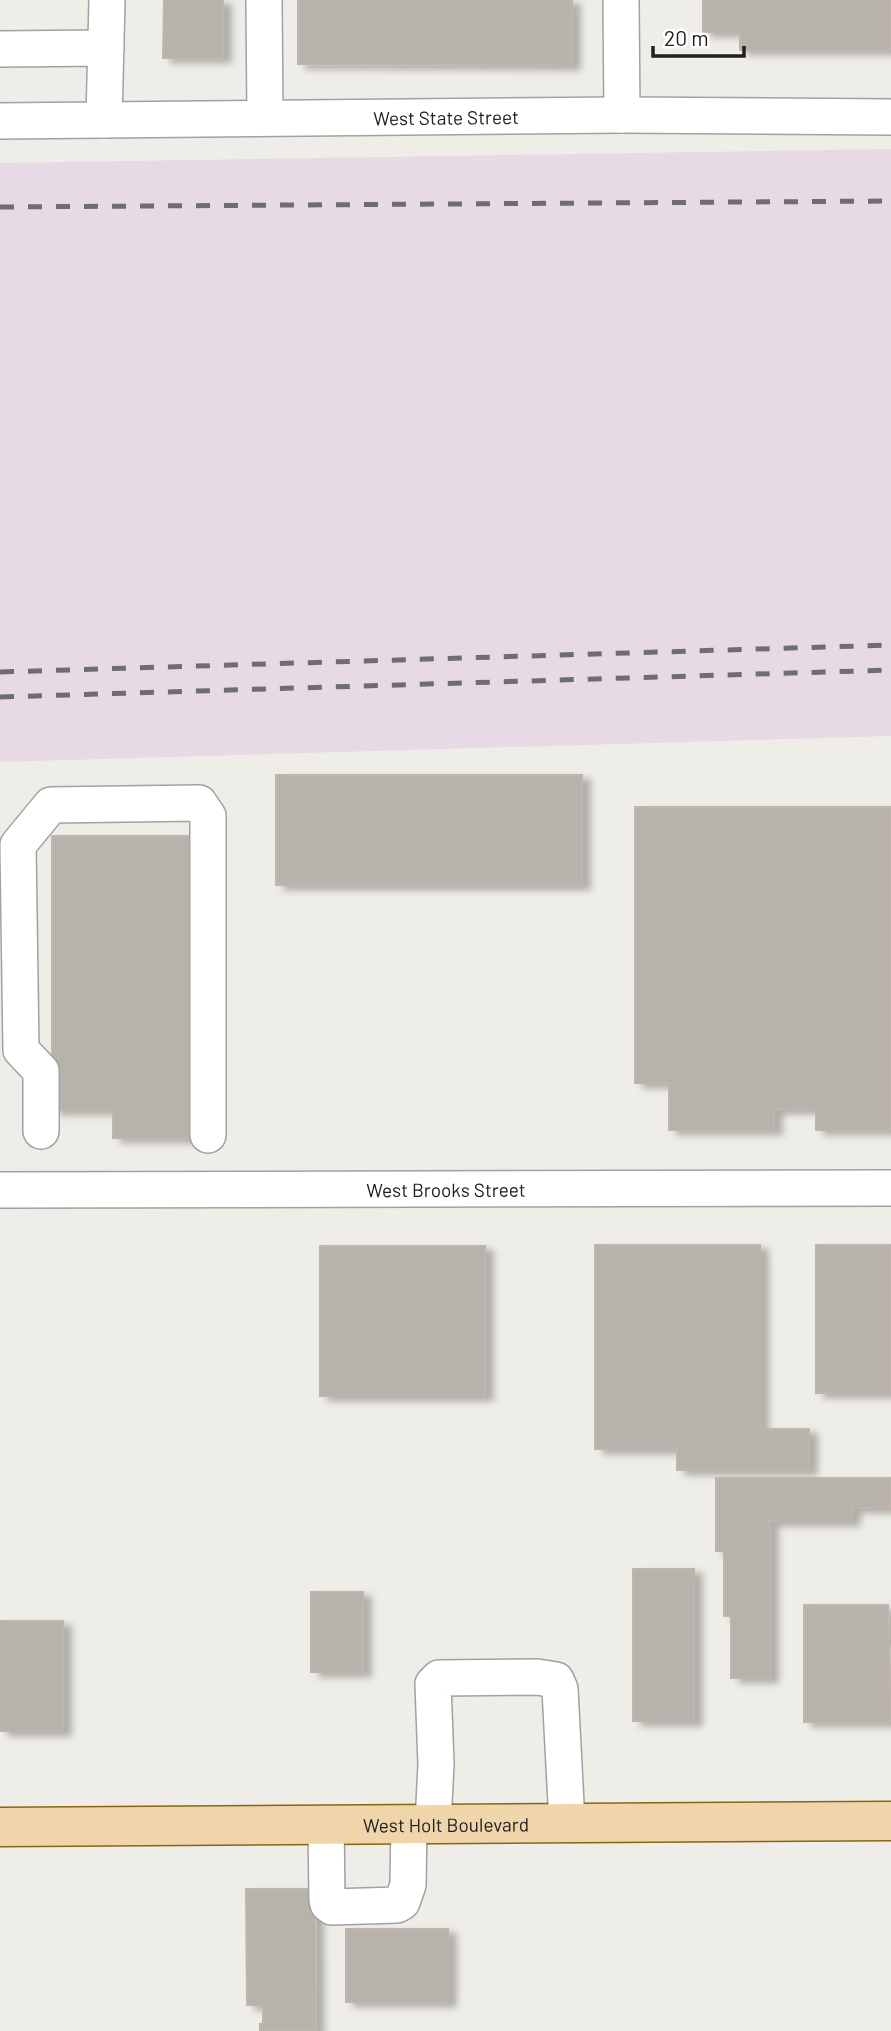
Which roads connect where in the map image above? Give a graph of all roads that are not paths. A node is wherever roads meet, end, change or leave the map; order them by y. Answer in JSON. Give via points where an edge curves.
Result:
{"nodes":[{"id":1,"x":107,"y":0,"type":"edge"},
{"id":2,"x":264,"y":0,"type":"edge"},
{"id":3,"x":621,"y":0,"type":"edge"},
{"id":4,"x":106,"y":48,"type":"junction"},
{"id":5,"x":0,"y":49,"type":"edge"},
{"id":6,"x":622,"y":115,"type":"junction"},
{"id":7,"x":891,"y":117,"type":"edge"},
{"id":8,"x":265,"y":118,"type":"junction"},
{"id":9,"x":104,"y":120,"type":"junction"},
{"id":10,"x":0,"y":121,"type":"edge"},
{"id":11,"x":41,"y":1131,"type":"dead end"},
{"id":12,"x":208,"y":1135,"type":"dead end"},
{"id":13,"x":891,"y":1188,"type":"edge"},
{"id":14,"x":0,"y":1191,"type":"edge"},
{"id":15,"x":891,"y":1821,"type":"edge"},
{"id":16,"x":567,"y":1823,"type":"junction"},
{"id":17,"x":326,"y":1824,"type":"junction"},
{"id":18,"x":421,"y":1824,"type":"junction"},
{"id":19,"x":0,"y":1827,"type":"edge"}],
"edges":[{"from":1,"to":4,"type":"street"},
{"from":2,"to":8,"type":"street"},
{"from":3,"to":6,"type":"street"},
{"from":4,"to":5,"type":"street"},
{"from":4,"to":9,"type":"street"},
{"from":6,"to":7,"type":"street","name":"West State Street"},
{"from":6,"to":8,"type":"street","name":"West State Street"},
{"from":8,"to":9,"type":"street","name":"West State Street"},
{"from":9,"to":10,"type":"street","name":"West State Street"},
{"from":11,"to":12,"type":"street","via":[[41,1071],[21,1050],[18,845],[51,805],[199,803],[208,816]]},
{"from":13,"to":14,"type":"street","name":"West Brooks Street"},
{"from":15,"to":16,"type":"main road","name":"West Holt Boulevard"},
{"from":16,"to":18,"type":"main road","name":"West Holt Boulevard"},
{"from":16,"to":18,"type":"street","via":[[560,1689],[556,1680],[537,1677],[439,1678],[433,1684],[436,1764]]},
{"from":17,"to":18,"type":"main road","name":"West Holt Boulevard"},
{"from":17,"to":18,"type":"street","via":[[327,1900],[332,1907],[402,1902]]},
{"from":17,"to":19,"type":"main road","name":"West Holt Boulevard"}]}
